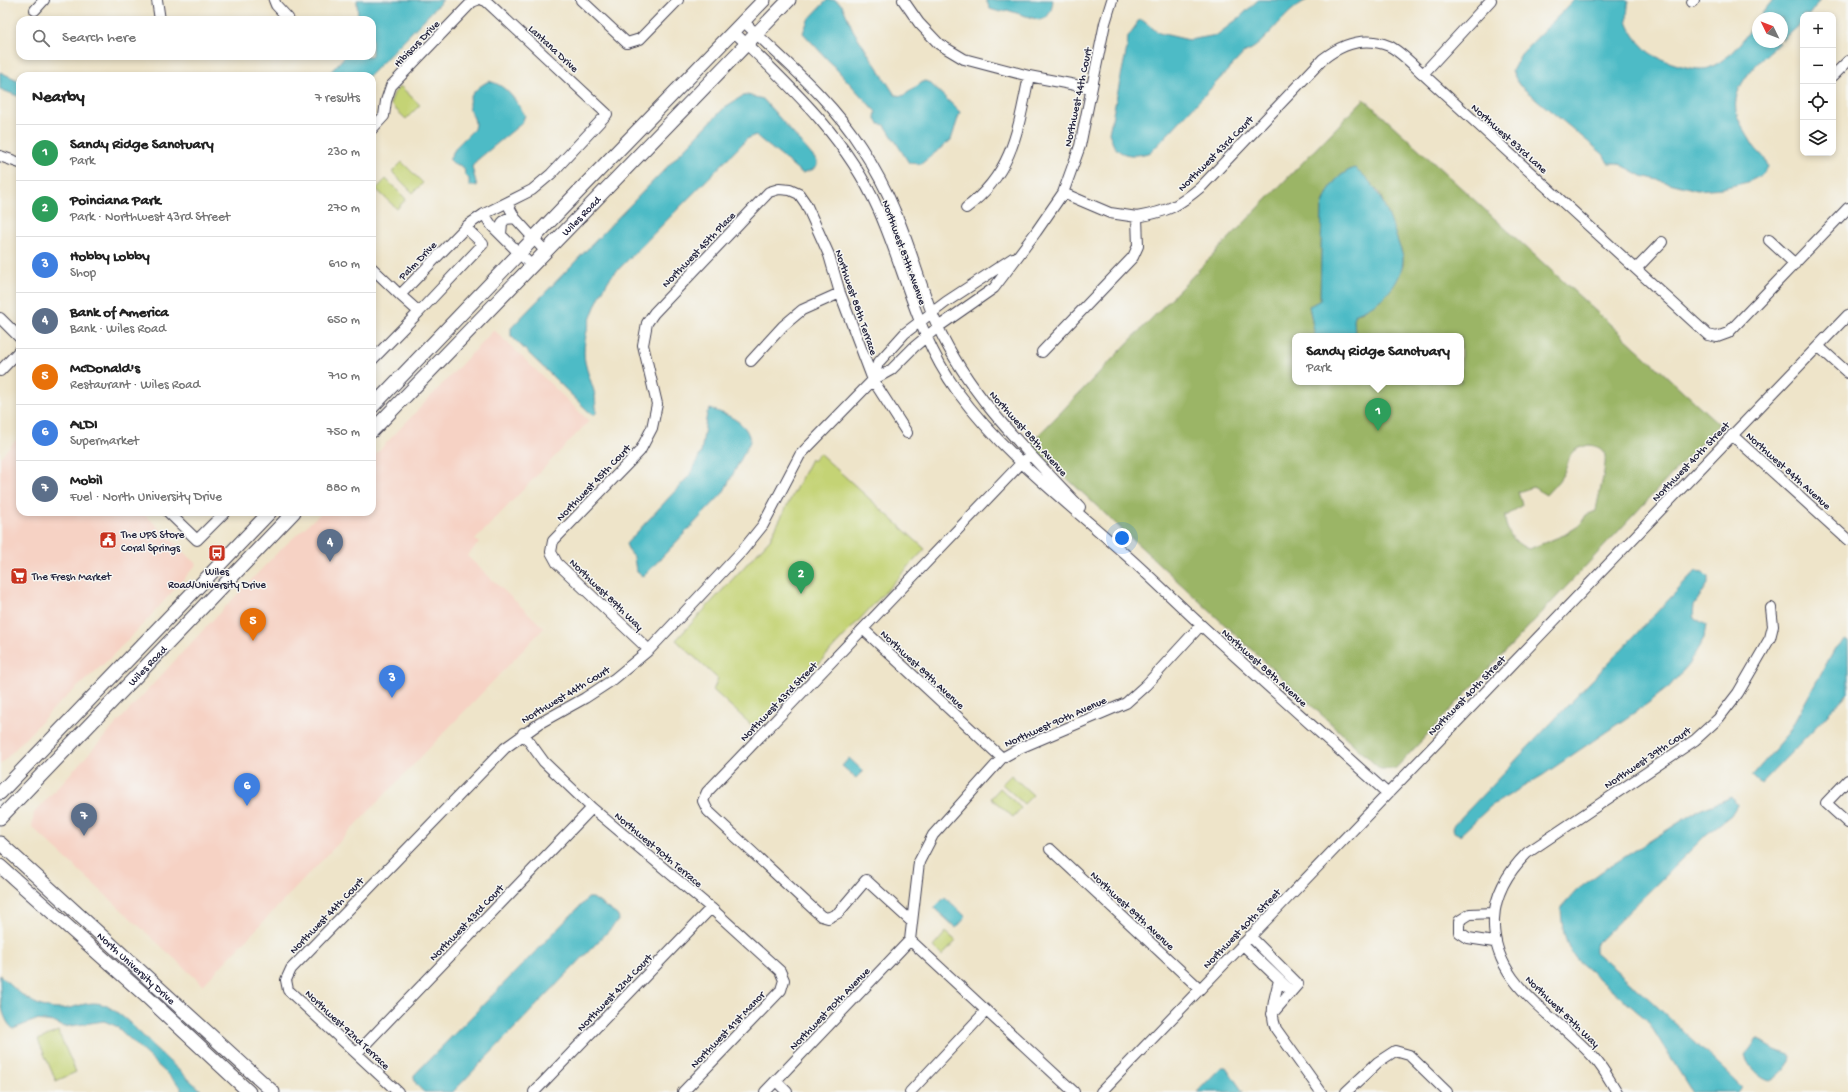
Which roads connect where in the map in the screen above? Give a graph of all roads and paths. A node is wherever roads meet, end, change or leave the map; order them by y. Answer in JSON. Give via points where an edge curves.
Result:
{"nodes":[{"id":1,"x":44,"y":0,"type":"edge"},
{"id":2,"x":157,"y":0,"type":"edge"},
{"id":3,"x":274,"y":0,"type":"edge"},
{"id":4,"x":477,"y":0,"type":"edge"},
{"id":5,"x":483,"y":0,"type":"edge"},
{"id":6,"x":581,"y":0,"type":"edge"},
{"id":7,"x":678,"y":0,"type":"edge"},
{"id":8,"x":764,"y":0,"type":"edge"},
{"id":9,"x":789,"y":0,"type":"edge"},
{"id":10,"x":903,"y":0,"type":"edge"},
{"id":11,"x":1112,"y":0,"type":"edge"},
{"id":12,"x":1491,"y":0,"type":"edge"},
{"id":13,"x":35,"y":10,"type":"dead end"},
{"id":14,"x":159,"y":16,"type":"edge"},
{"id":15,"x":286,"y":16,"type":"edge"},
{"id":16,"x":744,"y":22,"type":"junction"},
{"id":17,"x":734,"y":32,"type":"junction"},
{"id":18,"x":756,"y":34,"type":"junction"},
{"id":19,"x":1359,"y":42,"type":"joint"},
{"id":20,"x":746,"y":44,"type":"junction"},
{"id":21,"x":1848,"y":61,"type":"edge"},
{"id":22,"x":1836,"y":73,"type":"edge"},
{"id":23,"x":1423,"y":74,"type":"junction"},
{"id":24,"x":1029,"y":76,"type":"junction"},
{"id":25,"x":1091,"y":88,"type":"junction"},
{"id":26,"x":607,"y":114,"type":"joint"},
{"id":27,"x":376,"y":125,"type":"edge"},
{"id":28,"x":0,"y":156,"type":"edge"},
{"id":29,"x":16,"y":161,"type":"edge"},
{"id":30,"x":779,"y":189,"type":"joint"},
{"id":31,"x":1063,"y":193,"type":"junction"},
{"id":32,"x":507,"y":204,"type":"junction"},
{"id":33,"x":966,"y":208,"type":"dead end"},
{"id":34,"x":1848,"y":208,"type":"edge"},
{"id":35,"x":484,"y":214,"type":"junction"},
{"id":36,"x":1137,"y":217,"type":"junction"},
{"id":37,"x":515,"y":218,"type":"junction"},
{"id":38,"x":466,"y":228,"type":"junction"},
{"id":39,"x":501,"y":234,"type":"junction"},
{"id":40,"x":532,"y":239,"type":"junction"},
{"id":41,"x":1769,"y":240,"type":"dead end"},
{"id":42,"x":1662,"y":242,"type":"dead end"},
{"id":43,"x":520,"y":252,"type":"junction"},
{"id":44,"x":546,"y":252,"type":"junction"},
{"id":45,"x":1018,"y":254,"type":"junction"},
{"id":46,"x":1795,"y":264,"type":"junction"},
{"id":47,"x":532,"y":266,"type":"junction"},
{"id":48,"x":1637,"y":268,"type":"junction"},
{"id":49,"x":376,"y":272,"type":"edge"},
{"id":50,"x":840,"y":293,"type":"junction"},
{"id":51,"x":400,"y":295,"type":"junction"},
{"id":52,"x":419,"y":312,"type":"junction"},
{"id":53,"x":932,"y":312,"type":"junction"},
{"id":54,"x":1848,"y":315,"type":"edge"},
{"id":55,"x":0,"y":318,"type":"edge"},
{"id":56,"x":919,"y":322,"type":"junction"},
{"id":57,"x":938,"y":327,"type":"junction"},
{"id":58,"x":16,"y":334,"type":"edge"},
{"id":59,"x":644,"y":334,"type":"joint"},
{"id":60,"x":925,"y":338,"type":"junction"},
{"id":61,"x":1818,"y":346,"type":"junction"},
{"id":62,"x":1042,"y":352,"type":"dead end"},
{"id":63,"x":16,"y":354,"type":"edge"},
{"id":64,"x":376,"y":356,"type":"edge"},
{"id":65,"x":751,"y":361,"type":"dead end"},
{"id":66,"x":0,"y":371,"type":"edge"},
{"id":67,"x":1848,"y":373,"type":"edge"},
{"id":68,"x":873,"y":380,"type":"junction"},
{"id":69,"x":376,"y":403,"type":"edge"},
{"id":70,"x":376,"y":427,"type":"edge"},
{"id":71,"x":907,"y":433,"type":"dead end"},
{"id":72,"x":1732,"y":435,"type":"junction"},
{"id":73,"x":1030,"y":454,"type":"junction"},
{"id":74,"x":1022,"y":463,"type":"junction"},
{"id":75,"x":172,"y":516,"type":"edge"},
{"id":76,"x":221,"y":516,"type":"edge"},
{"id":77,"x":266,"y":516,"type":"edge"},
{"id":78,"x":290,"y":516,"type":"edge"},
{"id":79,"x":1848,"y":540,"type":"edge"},
{"id":80,"x":552,"y":552,"type":"joint"},
{"id":81,"x":1128,"y":557,"type":"junction"},
{"id":82,"x":1771,"y":608,"type":"dead end"},
{"id":83,"x":1201,"y":625,"type":"junction"},
{"id":84,"x":863,"y":629,"type":"junction"},
{"id":85,"x":649,"y":650,"type":"junction"},
{"id":86,"x":523,"y":734,"type":"junction"},
{"id":87,"x":1002,"y":758,"type":"junction"},
{"id":88,"x":1848,"y":780,"type":"edge"},
{"id":89,"x":0,"y":793,"type":"edge"},
{"id":90,"x":1387,"y":793,"type":"junction"},
{"id":91,"x":592,"y":808,"type":"junction"},
{"id":92,"x":0,"y":818,"type":"edge"},
{"id":93,"x":1848,"y":823,"type":"edge"},
{"id":94,"x":0,"y":843,"type":"edge"},
{"id":95,"x":1050,"y":849,"type":"dead end"},
{"id":96,"x":0,"y":866,"type":"edge"},
{"id":97,"x":1497,"y":898,"type":"joint"},
{"id":98,"x":711,"y":908,"type":"junction"},
{"id":99,"x":1494,"y":913,"type":"junction"},
{"id":100,"x":912,"y":922,"type":"junction"},
{"id":101,"x":1250,"y":936,"type":"junction"},
{"id":102,"x":910,"y":940,"type":"junction"},
{"id":103,"x":1494,"y":942,"type":"junction"},
{"id":104,"x":1242,"y":944,"type":"junction"},
{"id":105,"x":286,"y":980,"type":"joint"},
{"id":106,"x":784,"y":980,"type":"joint"},
{"id":107,"x":1279,"y":980,"type":"junction"},
{"id":108,"x":1200,"y":989,"type":"junction"},
{"id":109,"x":1291,"y":991,"type":"junction"},
{"id":110,"x":148,"y":998,"type":"junction"},
{"id":111,"x":171,"y":1000,"type":"junction"},
{"id":112,"x":986,"y":1011,"type":"junction"},
{"id":113,"x":1272,"y":1014,"type":"junction"},
{"id":114,"x":357,"y":1053,"type":"junction"},
{"id":115,"x":776,"y":1081,"type":"junction"},
{"id":116,"x":249,"y":1092,"type":"edge"},
{"id":117,"x":272,"y":1092,"type":"edge"},
{"id":118,"x":398,"y":1092,"type":"edge"},
{"id":119,"x":534,"y":1092,"type":"edge"},
{"id":120,"x":684,"y":1092,"type":"edge"},
{"id":121,"x":765,"y":1092,"type":"edge"},
{"id":122,"x":787,"y":1092,"type":"edge"},
{"id":123,"x":910,"y":1092,"type":"edge"},
{"id":124,"x":1074,"y":1092,"type":"edge"},
{"id":125,"x":1101,"y":1092,"type":"edge"},
{"id":126,"x":1321,"y":1092,"type":"edge"},
{"id":127,"x":1346,"y":1092,"type":"edge"},
{"id":128,"x":1447,"y":1092,"type":"edge"},
{"id":129,"x":1617,"y":1092,"type":"edge"}],
"edges":[{"from":1,"to":13,"type":"street"},
{"from":2,"to":14,"type":"street"},
{"from":3,"to":15,"type":"street"},
{"from":4,"to":27,"type":"street","name":"Hibiscus Drive","via":[[472,2],[391,86],[384,116]]},
{"from":5,"to":26,"type":"street","name":"Lantana Drive","via":[[486,0]]},
{"from":6,"to":7,"type":"street","via":[[627,43],[640,39]]},
{"from":8,"to":16,"type":"main road","name":"Wiles Road"},
{"from":9,"to":18,"type":"main road","name":"Wiles Road"},
{"from":10,"to":24,"type":"street","via":[[919,23],[939,44],[964,58]]},
{"from":11,"to":25,"type":"street","name":"Northwest 44th Court"},
{"from":12,"to":23,"type":"street"},
{"from":16,"to":17,"type":"main road","name":"Wiles Road"},
{"from":16,"to":18,"type":"street","name":"Northwest 87th Avenue"},
{"from":17,"to":20,"type":"street","name":"Northwest 87th Avenue"},
{"from":17,"to":40,"type":"main road","name":"Wiles Road"},
{"from":18,"to":20,"type":"main road","name":"Wiles Road"},
{"from":18,"to":53,"type":"street","name":"Northwest 87th Avenue","via":[[841,119],[860,146],[896,212]]},
{"from":19,"to":23,"type":"street","name":"Northwest 83rd Lane","via":[[1374,42],[1391,47]]},
{"from":19,"to":36,"type":"street","name":"Northwest 43rd Court","via":[[1347,44],[1323,58],[1202,186],[1184,201],[1166,211]]},
{"from":20,"to":44,"type":"main road","name":"Wiles Road"},
{"from":20,"to":56,"type":"street","name":"Northwest 87th Avenue","via":[[813,110],[850,157],[881,216]]},
{"from":21,"to":22,"type":"street"},
{"from":23,"to":48,"type":"street","name":"Northwest 83rd Lane"},
{"from":24,"to":25,"type":"street"},
{"from":24,"to":33,"type":"street","via":[[1017,134],[1007,161],[981,197]]},
{"from":25,"to":31,"type":"street","name":"Northwest 44th Court","via":[[1080,146]]},
{"from":26,"to":32,"type":"street","name":"Palm Drive","via":[[551,174],[532,190]]},
{"from":28,"to":29,"type":"street"},
{"from":30,"to":50,"type":"street","name":"Northwest 88th Terrace","via":[[799,194],[806,204],[829,255]]},
{"from":30,"to":59,"type":"street","name":"Northwest 45th Place","via":[[769,192],[654,313],[647,323]]},
{"from":31,"to":36,"type":"street","via":[[1110,213]]},
{"from":31,"to":45,"type":"street","name":"Northwest 44th Court"},
{"from":32,"to":35,"type":"street","name":"Palm Drive"},
{"from":32,"to":37,"type":"street"},
{"from":34,"to":46,"type":"street"},
{"from":35,"to":38,"type":"street","name":"Palm Drive"},
{"from":35,"to":39,"type":"street"},
{"from":36,"to":62,"type":"street","via":[[1138,246],[1133,257]]},
{"from":37,"to":39,"type":"street","via":[[506,219],[502,223]]},
{"from":37,"to":40,"type":"street"},
{"from":38,"to":51,"type":"street","name":"Palm Drive"},
{"from":38,"to":52,"type":"street","via":[[483,244]]},
{"from":39,"to":43,"type":"street"},
{"from":40,"to":43,"type":"main road","name":"Wiles Road"},
{"from":40,"to":44,"type":"street"},
{"from":41,"to":46,"type":"street"},
{"from":42,"to":48,"type":"street"},
{"from":43,"to":47,"type":"street"},
{"from":43,"to":69,"type":"main road","name":"Wiles Road"},
{"from":44,"to":47,"type":"main road","name":"Wiles Road"},
{"from":45,"to":53,"type":"street","name":"Northwest 44th Court"},
{"from":45,"to":57,"type":"street","name":"Northwest 44th Court","via":[[994,288]]},
{"from":46,"to":48,"type":"street","name":"Northwest 83rd Lane","via":[[1728,333],[1717,337],[1708,335]]},
{"from":47,"to":70,"type":"main road","name":"Wiles Road"},
{"from":49,"to":51,"type":"street"},
{"from":50,"to":65,"type":"street","via":[[802,310],[783,326]]},
{"from":50,"to":68,"type":"street","name":"Northwest 88th Terrace"},
{"from":51,"to":52,"type":"street","name":"Palm Drive"},
{"from":52,"to":64,"type":"street"},
{"from":53,"to":56,"type":"street","name":"Northwest 44th Court"},
{"from":53,"to":57,"type":"street","name":"Northwest 88th Avenue"},
{"from":54,"to":61,"type":"street","name":"Northwest 40th Street"},
{"from":55,"to":58,"type":"street"},
{"from":56,"to":60,"type":"street","name":"Northwest 87th Avenue"},
{"from":56,"to":68,"type":"street","name":"Northwest 44th Court","via":[[878,363]]},
{"from":57,"to":60,"type":"street","name":"Northwest 44th Court"},
{"from":57,"to":73,"type":"street","name":"Northwest 88th Avenue","via":[[970,383]]},
{"from":59,"to":80,"type":"street","name":"Northwest 45th Court","via":[[645,357],[657,404],[652,428],[640,451],[553,541]]},
{"from":60,"to":68,"type":"street","name":"Northwest 44th Court","via":[[891,370]]},
{"from":60,"to":74,"type":"street","name":"Northwest 88th Avenue","via":[[962,397]]},
{"from":61,"to":67,"type":"street"},
{"from":61,"to":72,"type":"street","name":"Northwest 40th Street"},
{"from":63,"to":66,"type":"street"},
{"from":68,"to":71,"type":"street","name":"Northwest 88th Terrace"},
{"from":68,"to":85,"type":"street","name":"Northwest 44th Court","via":[[800,455],[764,525]]},
{"from":72,"to":79,"type":"street","name":"Northwest 84th Avenue"},
{"from":72,"to":90,"type":"street","name":"Northwest 40th Street"},
{"from":73,"to":74,"type":"street","name":"Northwest 43rd Street"},
{"from":73,"to":81,"type":"street","name":"Northwest 88th Avenue"},
{"from":74,"to":81,"type":"street","name":"Northwest 88th Avenue"},
{"from":74,"to":84,"type":"street","name":"Northwest 43rd Street"},
{"from":75,"to":76,"type":"street","via":[[197,540]]},
{"from":77,"to":89,"type":"main road","name":"Wiles Road"},
{"from":78,"to":92,"type":"main road","name":"Wiles Road"},
{"from":80,"to":85,"type":"street","name":"Northwest 89th Way","via":[[557,563]]},
{"from":81,"to":83,"type":"street","name":"Northwest 88th Avenue"},
{"from":82,"to":97,"type":"street","name":"Northwest 39th Court","via":[[1773,626],[1770,638],[1738,693],[1718,719],[1696,740],[1527,852],[1510,871]]},
{"from":83,"to":87,"type":"street","name":"Northwest 90th Avenue","via":[[1146,685],[1126,702]]},
{"from":83,"to":90,"type":"street","name":"Northwest 88th Avenue"},
{"from":84,"to":87,"type":"street","name":"Northwest 89th Avenue"},
{"from":84,"to":100,"type":"street","name":"Northwest 43rd Street","via":[[707,792],[703,801],[708,811],[821,916],[828,918],[838,913],[866,880]]},
{"from":85,"to":86,"type":"street","name":"Northwest 44th Court","via":[[614,679]]},
{"from":86,"to":91,"type":"street","name":"Northwest 90th Terrace","via":[[544,762]]},
{"from":86,"to":105,"type":"street","name":"Northwest 44th Court","via":[[505,748],[291,969]]},
{"from":87,"to":100,"type":"street","name":"Northwest 90th Avenue","via":[[933,834],[919,862]]},
{"from":88,"to":93,"type":"street","via":[[1826,803]]},
{"from":90,"to":101,"type":"street","name":"Northwest 40th Street"},
{"from":91,"to":98,"type":"street","name":"Northwest 90th Terrace"},
{"from":91,"to":114,"type":"street","name":"Northwest 43rd Court"},
{"from":94,"to":111,"type":"main road","name":"North University Drive"},
{"from":95,"to":108,"type":"street","name":"Northwest 89th Avenue"},
{"from":96,"to":110,"type":"main road","name":"North University Drive"},
{"from":97,"to":99,"type":"street","name":"Northwest 87th Way"},
{"from":98,"to":106,"type":"street","name":"Northwest 90th Terrace","via":[[780,971]]},
{"from":98,"to":119,"type":"street","name":"Northwest 42nd Court"},
{"from":99,"to":103,"type":"street","name":"Northwest 87th Way"},
{"from":99,"to":103,"type":"street","via":[[1470,914],[1459,921],[1458,926],[1459,932],[1468,938]]},
{"from":100,"to":102,"type":"street","name":"Northwest 90th Avenue"},
{"from":101,"to":104,"type":"street","name":"Northwest 40th Street"},
{"from":101,"to":109,"type":"street","via":[[1298,984]]},
{"from":102,"to":112,"type":"street"},
{"from":102,"to":115,"type":"street","name":"Northwest 90th Avenue"},
{"from":103,"to":129,"type":"street","name":"Northwest 87th Way","via":[[1503,965],[1520,988],[1596,1060]]},
{"from":104,"to":107,"type":"street"},
{"from":104,"to":108,"type":"street","name":"Northwest 40th Street"},
{"from":105,"to":114,"type":"street","name":"Northwest 92nd Terrace","via":[[288,990]]},
{"from":106,"to":120,"type":"street","name":"Northwest 41st Manor","via":[[781,990]]},
{"from":107,"to":109,"type":"street"},
{"from":107,"to":113,"type":"street"},
{"from":108,"to":125,"type":"street","name":"Northwest 40th Street"},
{"from":109,"to":113,"type":"street"},
{"from":110,"to":111,"type":"main road"},
{"from":110,"to":116,"type":"main road","name":"North University Drive"},
{"from":111,"to":117,"type":"main road","name":"North University Drive"},
{"from":112,"to":123,"type":"street"},
{"from":112,"to":124,"type":"street"},
{"from":113,"to":126,"type":"street","via":[[1276,1029]]},
{"from":114,"to":118,"type":"street","name":"Northwest 92nd Terrace"},
{"from":115,"to":121,"type":"street","name":"Northwest 90th Avenue"},
{"from":115,"to":122,"type":"street"},
{"from":127,"to":128,"type":"street","via":[[1378,1062],[1395,1051],[1409,1055]]}]}
